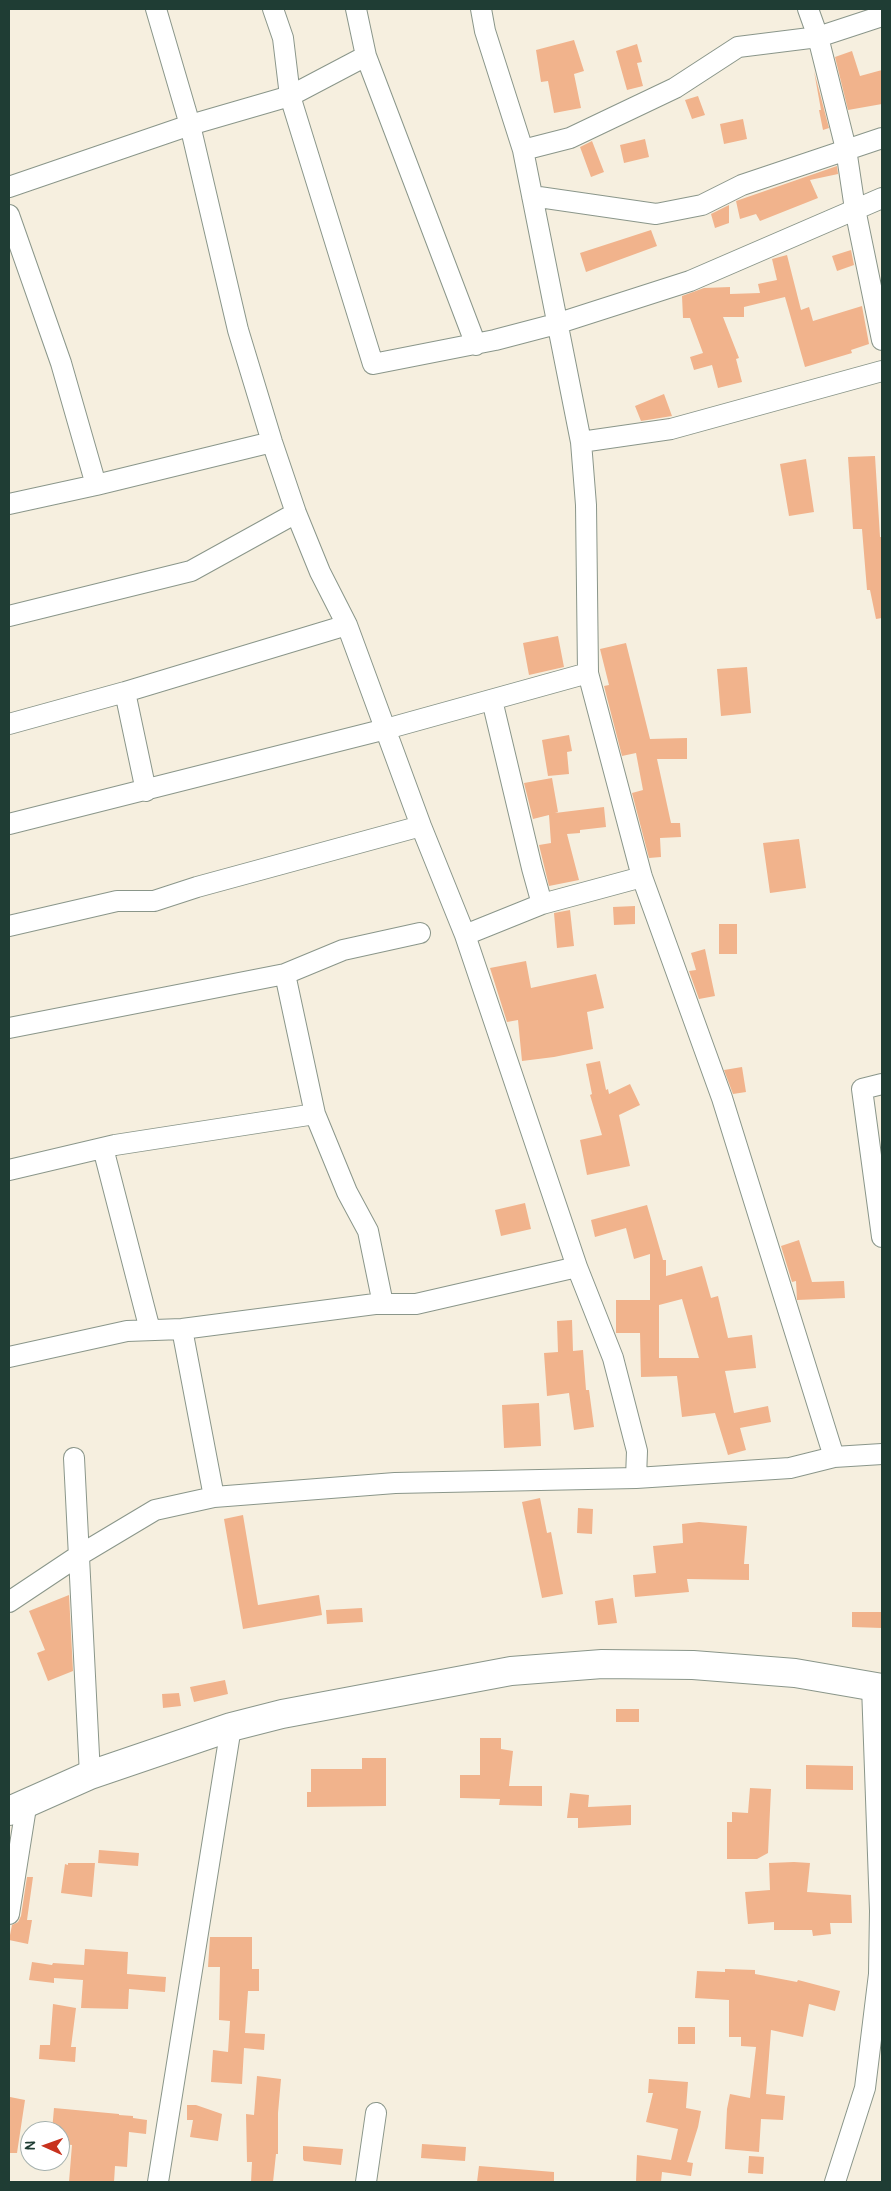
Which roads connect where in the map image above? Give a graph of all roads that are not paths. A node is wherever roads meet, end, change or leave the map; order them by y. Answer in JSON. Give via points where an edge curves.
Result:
{"nodes":[{"id":1,"x":156,"y":9,"type":"edge"},
{"id":2,"x":273,"y":9,"type":"edge"},
{"id":3,"x":356,"y":9,"type":"edge"},
{"id":4,"x":481,"y":9,"type":"edge"},
{"id":5,"x":808,"y":9,"type":"edge"},
{"id":6,"x":882,"y":16,"type":"edge"},
{"id":7,"x":818,"y":37,"type":"junction"},
{"id":8,"x":366,"y":56,"type":"junction"},
{"id":9,"x":290,"y":96,"type":"junction"},
{"id":10,"x":190,"y":125,"type":"junction"},
{"id":11,"x":882,"y":138,"type":"edge"},
{"id":12,"x":846,"y":149,"type":"junction"},
{"id":13,"x":523,"y":150,"type":"junction"},
{"id":14,"x":9,"y":187,"type":"edge"},
{"id":15,"x":532,"y":196,"type":"junction"},
{"id":16,"x":882,"y":198,"type":"edge"},
{"id":17,"x":855,"y":209,"type":"junction"},
{"id":18,"x":9,"y":215,"type":"edge"},
{"id":19,"x":556,"y":324,"type":"junction"},
{"id":20,"x":882,"y":340,"type":"edge"},
{"id":21,"x":476,"y":344,"type":"junction"},
{"id":22,"x":882,"y":371,"type":"edge"},
{"id":23,"x":272,"y":442,"type":"junction"},
{"id":24,"x":581,"y":442,"type":"junction"},
{"id":25,"x":96,"y":485,"type":"junction"},
{"id":26,"x":9,"y":504,"type":"edge"},
{"id":27,"x":296,"y":513,"type":"junction"},
{"id":28,"x":9,"y":616,"type":"edge"},
{"id":29,"x":347,"y":625,"type":"junction"},
{"id":30,"x":588,"y":673,"type":"junction"},
{"id":31,"x":125,"y":692,"type":"junction"},
{"id":32,"x":492,"y":700,"type":"junction"},
{"id":33,"x":9,"y":724,"type":"edge"},
{"id":34,"x":386,"y":729,"type":"junction"},
{"id":35,"x":146,"y":791,"type":"junction"},
{"id":36,"x":9,"y":824,"type":"edge"},
{"id":37,"x":421,"y":826,"type":"junction"},
{"id":38,"x":642,"y":877,"type":"junction"},
{"id":39,"x":542,"y":904,"type":"junction"},
{"id":40,"x":9,"y":926,"type":"edge"},
{"id":41,"x":420,"y":933,"type":"dead end"},
{"id":42,"x":465,"y":934,"type":"junction"},
{"id":43,"x":285,"y":974,"type":"junction"},
{"id":44,"x":9,"y":1028,"type":"edge"},
{"id":45,"x":882,"y":1084,"type":"edge"},
{"id":46,"x":315,"y":1114,"type":"junction"},
{"id":47,"x":103,"y":1148,"type":"junction"},
{"id":48,"x":877,"y":1169,"type":"edge"},
{"id":49,"x":9,"y":1170,"type":"edge"},
{"id":50,"x":882,"y":1237,"type":"edge"},
{"id":51,"x":577,"y":1267,"type":"junction"},
{"id":52,"x":383,"y":1304,"type":"junction"},
{"id":53,"x":182,"y":1329,"type":"junction"},
{"id":54,"x":150,"y":1330,"type":"junction"},
{"id":55,"x":9,"y":1357,"type":"edge"},
{"id":56,"x":882,"y":1454,"type":"edge"},
{"id":57,"x":74,"y":1458,"type":"dead end"},
{"id":58,"x":834,"y":1458,"type":"junction"},
{"id":59,"x":636,"y":1478,"type":"junction"},
{"id":60,"x":214,"y":1497,"type":"junction"},
{"id":61,"x":78,"y":1556,"type":"junction"},
{"id":62,"x":9,"y":1602,"type":"edge"},
{"id":63,"x":877,"y":1687,"type":"edge"},
{"id":64,"x":231,"y":1727,"type":"junction"},
{"id":65,"x":90,"y":1775,"type":"junction"},
{"id":66,"x":18,"y":1806,"type":"edge"},
{"id":67,"x":9,"y":1914,"type":"edge"},
{"id":68,"x":880,"y":1974,"type":"edge"},
{"id":69,"x":376,"y":2113,"type":"dead end"},
{"id":70,"x":158,"y":2182,"type":"edge"},
{"id":71,"x":366,"y":2182,"type":"edge"},
{"id":72,"x":835,"y":2182,"type":"edge"}],
"edges":[{"from":1,"to":10,"type":"street"},
{"from":2,"to":9,"type":"street","via":[[283,38]]},
{"from":3,"to":8,"type":"street"},
{"from":4,"to":13,"type":"street"},
{"from":5,"to":7,"type":"street"},
{"from":6,"to":7,"type":"street"},
{"from":7,"to":12,"type":"street"},
{"from":7,"to":13,"type":"street","via":[[738,47],[666,92],[570,138]]},
{"from":8,"to":9,"type":"street"},
{"from":8,"to":21,"type":"street"},
{"from":9,"to":10,"type":"street"},
{"from":9,"to":21,"type":"street","via":[[373,364]]},
{"from":10,"to":14,"type":"street"},
{"from":10,"to":23,"type":"street","via":[[238,330]]},
{"from":11,"to":12,"type":"street"},
{"from":12,"to":15,"type":"street","via":[[742,185],[702,205],[656,214]]},
{"from":12,"to":17,"type":"street"},
{"from":13,"to":15,"type":"street"},
{"from":15,"to":19,"type":"street"},
{"from":16,"to":17,"type":"street"},
{"from":17,"to":19,"type":"street","via":[[690,281]]},
{"from":17,"to":20,"type":"street"},
{"from":18,"to":25,"type":"street","via":[[61,363]]},
{"from":19,"to":21,"type":"street"},
{"from":19,"to":24,"type":"street"},
{"from":22,"to":24,"type":"street","via":[[671,429]]},
{"from":23,"to":25,"type":"street"},
{"from":23,"to":27,"type":"street"},
{"from":24,"to":30,"type":"street","via":[[586,505]]},
{"from":25,"to":26,"type":"street"},
{"from":27,"to":28,"type":"street","via":[[191,571]]},
{"from":27,"to":29,"type":"street","via":[[320,572]]},
{"from":29,"to":31,"type":"street"},
{"from":29,"to":34,"type":"street"},
{"from":30,"to":32,"type":"street"},
{"from":30,"to":38,"type":"street"},
{"from":31,"to":33,"type":"street"},
{"from":31,"to":35,"type":"street"},
{"from":32,"to":34,"type":"street"},
{"from":32,"to":39,"type":"street"},
{"from":34,"to":35,"type":"street"},
{"from":34,"to":37,"type":"street"},
{"from":35,"to":36,"type":"street"},
{"from":37,"to":40,"type":"street","via":[[154,901],[117,901]]},
{"from":37,"to":42,"type":"street"},
{"from":38,"to":39,"type":"street"},
{"from":38,"to":58,"type":"street","via":[[722,1098]]},
{"from":39,"to":42,"type":"street"},
{"from":41,"to":43,"type":"street","via":[[343,950]]},
{"from":42,"to":51,"type":"street"},
{"from":43,"to":44,"type":"street"},
{"from":43,"to":46,"type":"street"},
{"from":45,"to":48,"type":"street","via":[[862,1089]]},
{"from":46,"to":47,"type":"street"},
{"from":46,"to":52,"type":"street","via":[[347,1192],[368,1231]]},
{"from":47,"to":49,"type":"street"},
{"from":47,"to":54,"type":"street"},
{"from":48,"to":50,"type":"street"},
{"from":51,"to":52,"type":"street","via":[[416,1304]]},
{"from":51,"to":59,"type":"street","via":[[613,1358],[637,1451]]},
{"from":52,"to":53,"type":"street"},
{"from":53,"to":54,"type":"street"},
{"from":53,"to":60,"type":"street"},
{"from":54,"to":55,"type":"street","via":[[127,1331]]},
{"from":56,"to":58,"type":"street"},
{"from":57,"to":61,"type":"street"},
{"from":58,"to":59,"type":"street","via":[[790,1468]]},
{"from":59,"to":60,"type":"street","via":[[395,1483]]},
{"from":60,"to":61,"type":"street","via":[[155,1510]]},
{"from":61,"to":62,"type":"street"},
{"from":61,"to":65,"type":"street"},
{"from":63,"to":64,"type":"main road","via":[[795,1673],[693,1665],[602,1664],[511,1670],[282,1714]]},
{"from":63,"to":68,"type":"street"},
{"from":64,"to":65,"type":"main road"},
{"from":64,"to":70,"type":"street"},
{"from":65,"to":66,"type":"main road"},
{"from":66,"to":67,"type":"street"},
{"from":68,"to":72,"type":"street","via":[[865,2088]]},
{"from":69,"to":71,"type":"street"}]}
